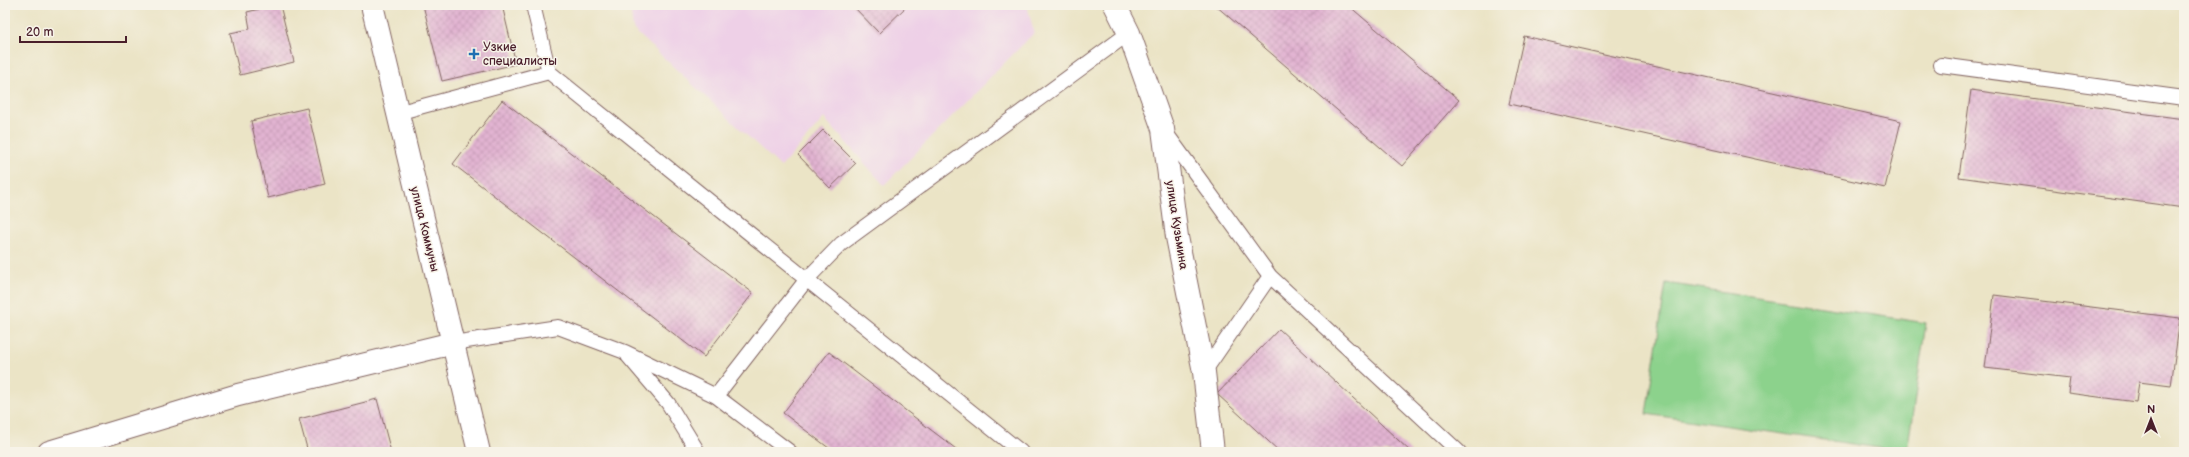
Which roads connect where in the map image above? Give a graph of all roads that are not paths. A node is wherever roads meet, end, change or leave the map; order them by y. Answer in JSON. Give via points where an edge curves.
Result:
{"nodes":[{"id":1,"x":372,"y":5,"type":"edge"},
{"id":2,"x":533,"y":5,"type":"edge"},
{"id":3,"x":1115,"y":5,"type":"edge"},
{"id":4,"x":1129,"y":33,"type":"junction"},
{"id":5,"x":1941,"y":65,"type":"dead end"},
{"id":6,"x":549,"y":72,"type":"junction"},
{"id":7,"x":2184,"y":98,"type":"edge"},
{"id":8,"x":396,"y":113,"type":"junction"},
{"id":9,"x":1163,"y":129,"type":"junction"},
{"id":10,"x":1270,"y":276,"type":"junction"},
{"id":11,"x":807,"y":279,"type":"junction"},
{"id":12,"x":453,"y":343,"type":"junction"},
{"id":13,"x":625,"y":352,"type":"junction"},
{"id":14,"x":1204,"y":372,"type":"junction"},
{"id":15,"x":716,"y":396,"type":"junction"},
{"id":16,"x":49,"y":452,"type":"edge"},
{"id":17,"x":479,"y":452,"type":"edge"},
{"id":18,"x":698,"y":452,"type":"edge"},
{"id":19,"x":790,"y":452,"type":"edge"},
{"id":20,"x":1021,"y":452,"type":"edge"},
{"id":21,"x":1213,"y":452,"type":"edge"},
{"id":22,"x":1459,"y":452,"type":"edge"}],
"edges":[{"from":1,"to":8,"type":"street","name":"улица Коммуны"},
{"from":2,"to":6,"type":"lane"},
{"from":3,"to":4,"type":"street","name":"улица Кузьмина"},
{"from":4,"to":9,"type":"street","name":"улица Кузьмина"},
{"from":4,"to":11,"type":"lane","via":[[840,244]]},
{"from":5,"to":7,"type":"lane"},
{"from":6,"to":8,"type":"lane"},
{"from":6,"to":11,"type":"lane"},
{"from":8,"to":12,"type":"street","name":"улица Коммуны"},
{"from":9,"to":10,"type":"lane"},
{"from":9,"to":14,"type":"street","name":"улица Кузьмина","via":[[1177,237]]},
{"from":10,"to":14,"type":"lane"},
{"from":10,"to":22,"type":"lane"},
{"from":11,"to":15,"type":"lane"},
{"from":11,"to":20,"type":"lane"},
{"from":12,"to":13,"type":"lane","via":[[558,327]]},
{"from":12,"to":16,"type":"street","via":[[238,395]]},
{"from":12,"to":17,"type":"street","name":"улица Коммуны"},
{"from":13,"to":15,"type":"lane"},
{"from":13,"to":18,"type":"lane","via":[[668,403]]},
{"from":14,"to":21,"type":"street","name":"улица Кузьмина"},
{"from":15,"to":19,"type":"lane"}]}
